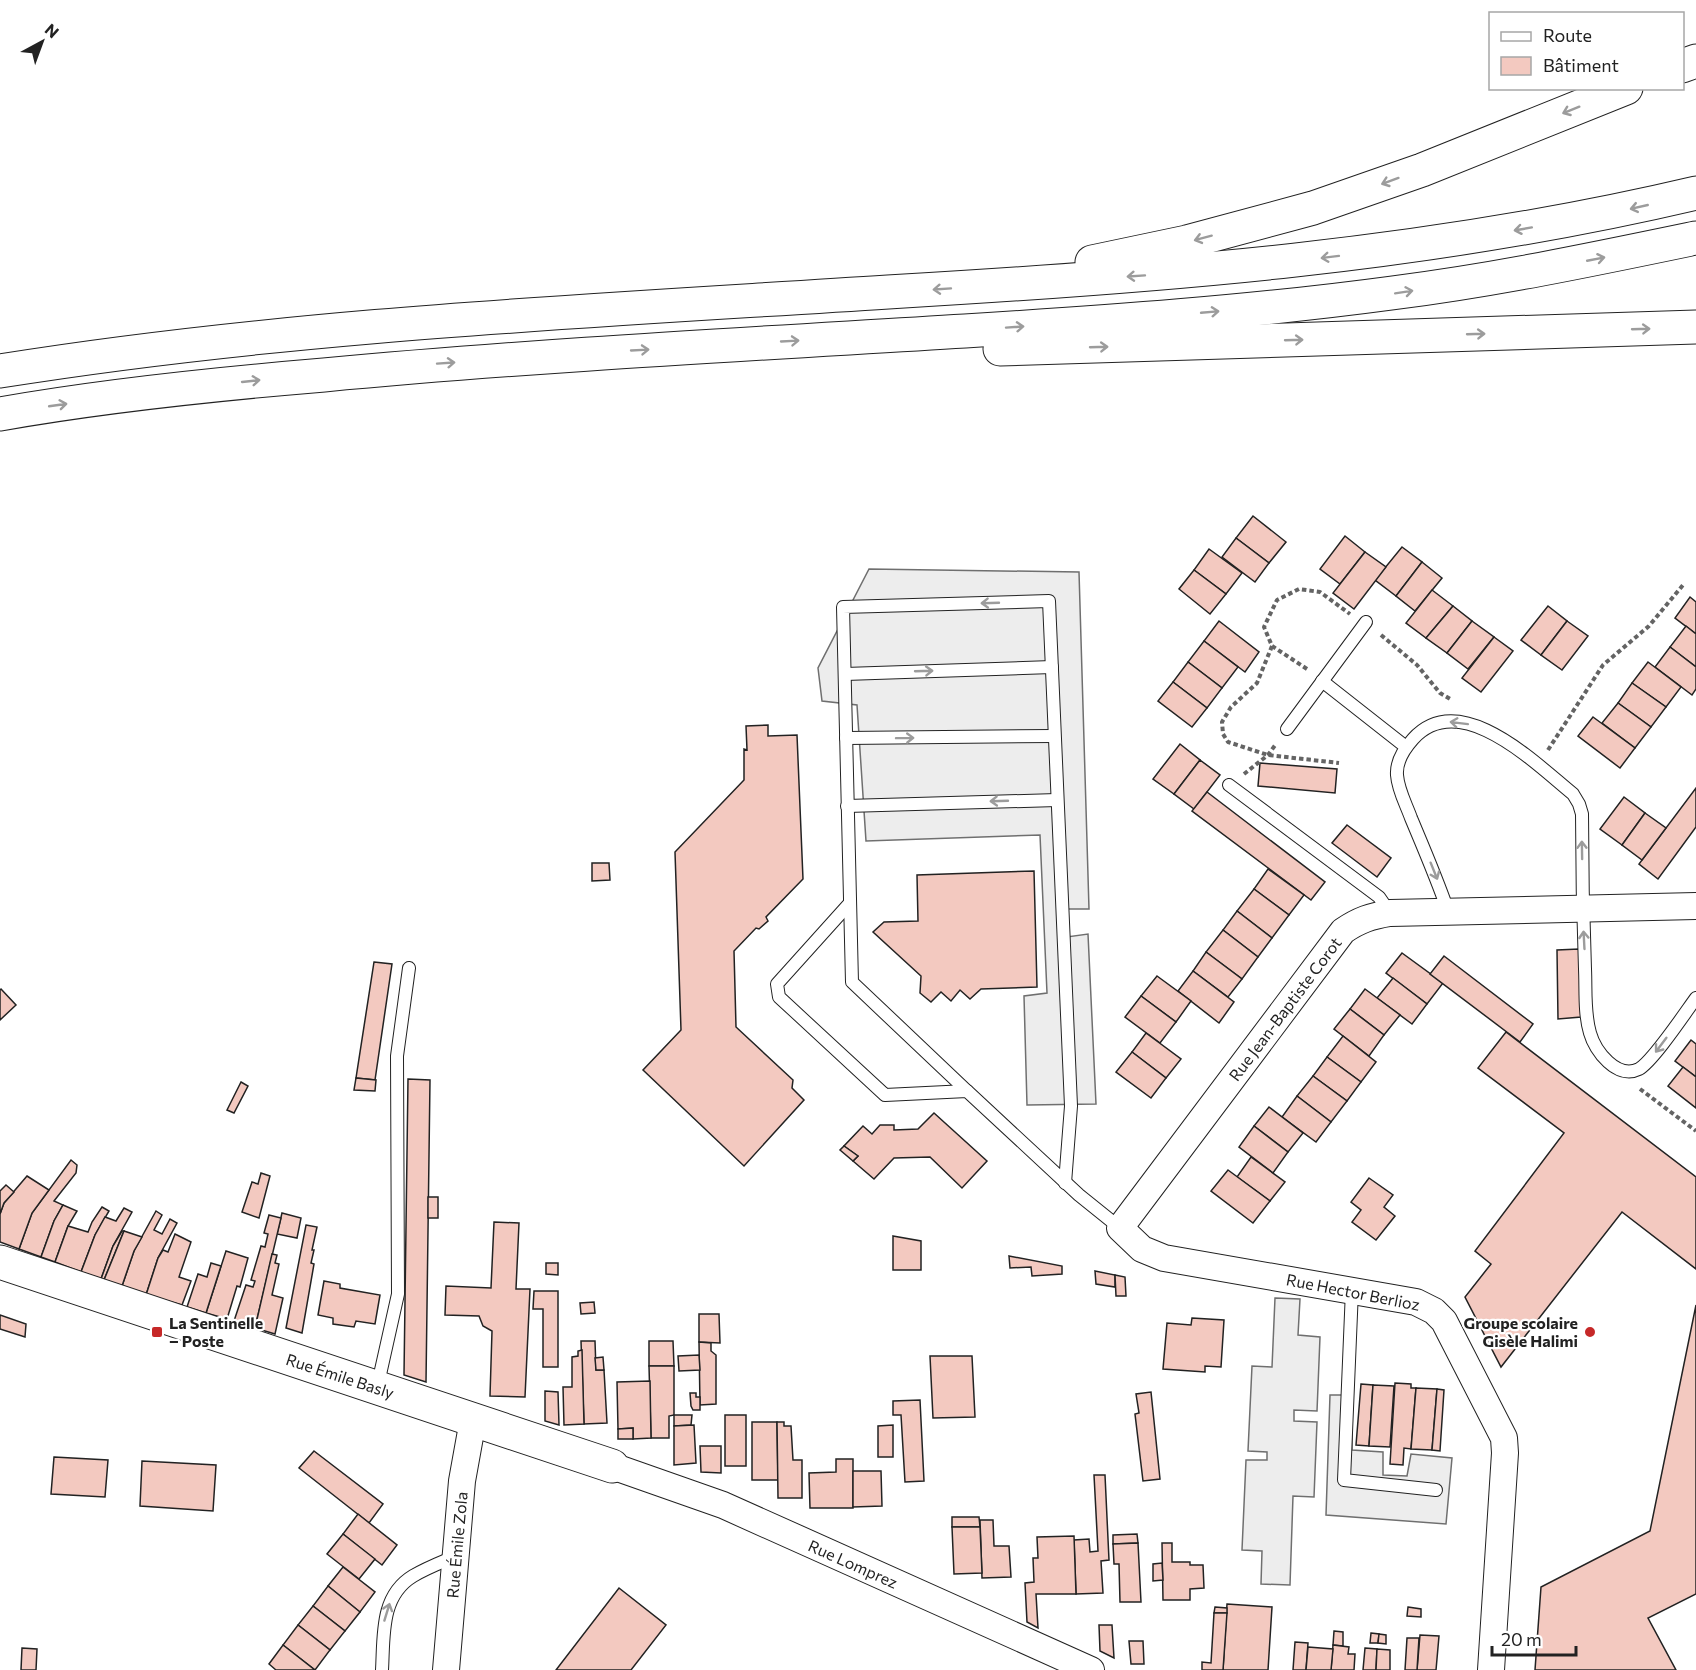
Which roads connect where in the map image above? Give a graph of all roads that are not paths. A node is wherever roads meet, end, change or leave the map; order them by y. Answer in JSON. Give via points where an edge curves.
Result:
{"nodes":[{"id":1,"x":1621,"y":90,"type":"edge"},
{"id":2,"x":1696,"y":193,"type":"edge"},
{"id":3,"x":1696,"y":238,"type":"edge"},
{"id":4,"x":1006,"y":285,"type":"junction"},
{"id":5,"x":1696,"y":327,"type":"edge"},
{"id":6,"x":873,"y":337,"type":"junction"},
{"id":7,"x":0,"y":370,"type":"edge"},
{"id":8,"x":0,"y":414,"type":"edge"},
{"id":9,"x":1366,"y":622,"type":"road end"},
{"id":10,"x":1052,"y":667,"type":"junction"},
{"id":11,"x":845,"y":674,"type":"junction"},
{"id":12,"x":1322,"y":681,"type":"junction"},
{"id":13,"x":1287,"y":729,"type":"road end"},
{"id":14,"x":1054,"y":736,"type":"junction"},
{"id":15,"x":846,"y":738,"type":"junction"},
{"id":16,"x":1406,"y":747,"type":"junction"},
{"id":17,"x":1229,"y":785,"type":"road end"},
{"id":18,"x":1057,"y":800,"type":"junction"},
{"id":19,"x":847,"y":806,"type":"junction"},
{"id":20,"x":849,"y":904,"type":"junction"},
{"id":21,"x":1696,"y":906,"type":"edge"},
{"id":22,"x":1583,"y":909,"type":"junction"},
{"id":23,"x":1448,"y":911,"type":"junction"},
{"id":24,"x":1390,"y":914,"type":"junction"},
{"id":25,"x":409,"y":968,"type":"dead end"},
{"id":26,"x":1696,"y":998,"type":"edge"},
{"id":27,"x":968,"y":1091,"type":"junction"},
{"id":28,"x":1065,"y":1183,"type":"junction"},
{"id":29,"x":1120,"y":1228,"type":"junction"},
{"id":30,"x":0,"y":1262,"type":"edge"},
{"id":31,"x":1352,"y":1290,"type":"junction"},
{"id":32,"x":377,"y":1389,"type":"junction"},
{"id":33,"x":473,"y":1420,"type":"junction"},
{"id":34,"x":612,"y":1466,"type":"joint"},
{"id":35,"x":1436,"y":1490,"type":"dead end"},
{"id":36,"x":456,"y":1556,"type":"junction"},
{"id":37,"x":1086,"y":1669,"type":"edge"},
{"id":38,"x":382,"y":1670,"type":"edge"},
{"id":39,"x":446,"y":1670,"type":"edge"},
{"id":40,"x":1491,"y":1670,"type":"edge"}],
"edges":[{"from":1,"to":4,"type":"main road","one_way":true,"via":[[1422,170],[1313,208],[1187,243],[1109,258]]},
{"from":2,"to":4,"type":"main road","one_way":true,"via":[[1581,219],[1396,249],[1182,272]]},
{"from":6,"to":3,"type":"main road","one_way":true,"via":[[1112,321],[1392,294],[1508,276]]},
{"from":4,"to":7,"type":"main road","one_way":true,"via":[[362,328],[176,346]]},
{"from":6,"to":5,"type":"main road","one_way":true,"via":[[1006,350]]},
{"from":8,"to":6,"type":"main road","one_way":true,"via":[[220,385],[412,366]]},
{"from":9,"to":12,"type":"lane"},
{"from":11,"to":10,"type":"lane","one_way":true},
{"from":10,"to":11,"type":"lane","one_way":true,"via":[[1049,602],[843,607]]},
{"from":10,"to":14,"type":"lane"},
{"from":11,"to":15,"type":"lane"},
{"from":12,"to":13,"type":"lane"},
{"from":12,"to":16,"type":"lane"},
{"from":15,"to":14,"type":"lane","one_way":true},
{"from":14,"to":18,"type":"lane"},
{"from":15,"to":19,"type":"lane"},
{"from":22,"to":16,"type":"lane","one_way":true,"via":[[1582,814],[1573,794],[1493,733],[1474,725],[1446,722],[1425,728]]},
{"from":16,"to":23,"type":"lane","one_way":true,"via":[[1398,761],[1398,783]]},
{"from":17,"to":24,"type":"lane","via":[[1379,897]]},
{"from":18,"to":19,"type":"lane","one_way":true},
{"from":18,"to":28,"type":"lane","via":[[1071,1106]]},
{"from":19,"to":20,"type":"lane"},
{"from":20,"to":27,"type":"lane","via":[[852,982]]},
{"from":20,"to":27,"type":"lane","via":[[777,984],[779,997],[885,1095]]},
{"from":21,"to":22,"type":"street","name":"Rue Jean-Baptiste Corot"},
{"from":22,"to":23,"type":"street","name":"Rue Jean-Baptiste Corot"},
{"from":26,"to":22,"type":"lane","one_way":true,"via":[[1643,1066],[1631,1071],[1617,1068],[1598,1050],[1590,1033]]},
{"from":23,"to":24,"type":"street","name":"Rue Jean-Baptiste Corot"},
{"from":24,"to":29,"type":"street","name":"Rue Jean-Baptiste Corot","via":[[1364,918],[1343,932]]},
{"from":25,"to":32,"type":"lane","via":[[397,1056],[398,1294]]},
{"from":27,"to":28,"type":"lane"},
{"from":28,"to":29,"type":"lane"},
{"from":29,"to":31,"type":"street","name":"Rue Hector Berlioz","via":[[1142,1249],[1164,1258]]},
{"from":30,"to":32,"type":"main road","name":"Rue Émile Basly"},
{"from":31,"to":35,"type":"lane","via":[[1344,1480]]},
{"from":31,"to":40,"type":"street","name":"Rue Hector Berlioz","via":[[1416,1302],[1439,1316],[1448,1326],[1502,1432],[1505,1453]]},
{"from":32,"to":33,"type":"main road","name":"Rue Émile Basly"},
{"from":33,"to":34,"type":"main road","name":"Rue Émile Basly"},
{"from":33,"to":36,"type":"street","name":"Rue Émile Zola","via":[[462,1481]]},
{"from":34,"to":37,"type":"street","name":"Rue Lomprez","via":[[723,1505]]},
{"from":38,"to":36,"type":"lane","one_way":true,"via":[[384,1619],[394,1594],[412,1576]]},
{"from":36,"to":39,"type":"street","name":"Rue Émile Zola"}]}
